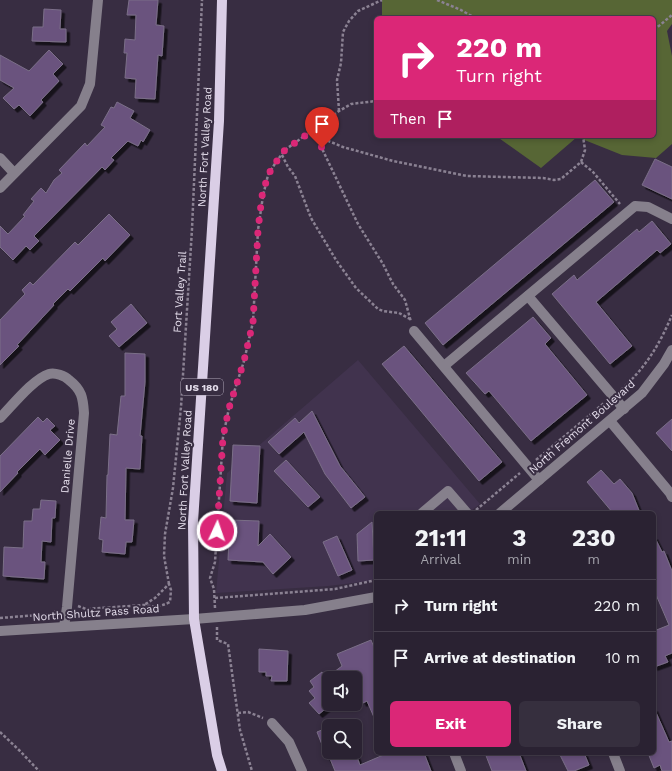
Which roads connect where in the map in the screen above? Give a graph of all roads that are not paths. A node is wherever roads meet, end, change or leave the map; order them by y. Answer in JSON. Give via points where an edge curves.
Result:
{"nodes":[{"id":1,"x":98,"y":0,"type":"edge"},
{"id":2,"x":222,"y":0,"type":"edge"},
{"id":3,"x":0,"y":158,"type":"edge"},
{"id":4,"x":14,"y":173,"type":"junction"},
{"id":5,"x":0,"y":188,"type":"edge"},
{"id":6,"x":672,"y":219,"type":"edge"},
{"id":7,"x":528,"y":296,"type":"junction"},
{"id":8,"x":414,"y":331,"type":"road end"},
{"id":9,"x":672,"y":350,"type":"edge"},
{"id":10,"x":444,"y":366,"type":"junction"},
{"id":11,"x":624,"y":409,"type":"junction"},
{"id":12,"x":0,"y":418,"type":"edge"},
{"id":13,"x":610,"y":421,"type":"junction"},
{"id":14,"x":539,"y":480,"type":"junction"},
{"id":15,"x":672,"y":497,"type":"edge"},
{"id":16,"x":424,"y":511,"type":"edge"},
{"id":17,"x":465,"y":511,"type":"edge"},
{"id":18,"x":502,"y":511,"type":"edge"},
{"id":19,"x":374,"y":597,"type":"edge"},
{"id":20,"x":194,"y":619,"type":"junction"},
{"id":21,"x":64,"y":627,"type":"junction"},
{"id":22,"x":0,"y":631,"type":"edge"},
{"id":23,"x":272,"y":723,"type":"road end"},
{"id":24,"x":455,"y":755,"type":"edge"},
{"id":25,"x":614,"y":755,"type":"edge"},
{"id":26,"x":222,"y":771,"type":"edge"},
{"id":27,"x":302,"y":771,"type":"edge"},
{"id":28,"x":461,"y":771,"type":"edge"},
{"id":29,"x":620,"y":771,"type":"edge"}],
"edges":[{"from":1,"to":4,"type":"street","via":[[90,84],[81,106]]},
{"from":2,"to":20,"type":"main road","name":"North Fort Valley Road","number":"US 180","via":[[219,121],[193,522]]},
{"from":3,"to":4,"type":"street"},
{"from":4,"to":5,"type":"street"},
{"from":6,"to":7,"type":"street","via":[[648,207],[635,206]]},
{"from":7,"to":10,"type":"street"},
{"from":7,"to":11,"type":"street"},
{"from":8,"to":10,"type":"street"},
{"from":9,"to":11,"type":"street","name":"North Fremont Boulevard","via":[[642,393]]},
{"from":10,"to":14,"type":"street"},
{"from":11,"to":13,"type":"street","name":"North Fremont Boulevard"},
{"from":12,"to":21,"type":"street","name":"Danielle Drive","via":[[37,380],[50,374],[68,379],[82,396],[84,413]]},
{"from":13,"to":14,"type":"street","name":"North Fremont Boulevard"},
{"from":13,"to":15,"type":"street"},
{"from":14,"to":18,"type":"street","name":"North Fremont Boulevard"},
{"from":16,"to":17,"type":"street","via":[[448,491]]},
{"from":19,"to":20,"type":"street","via":[[305,610]]},
{"from":20,"to":21,"type":"street","name":"North Shultz Pass Road"},
{"from":20,"to":26,"type":"main road","name":"North Fort Valley Road","number":"US 180","via":[[217,755]]},
{"from":21,"to":22,"type":"street","name":"North Shultz Pass Road"},
{"from":23,"to":27,"type":"street","via":[[289,742]]},
{"from":24,"to":28,"type":"street"},
{"from":25,"to":29,"type":"street"}]}
